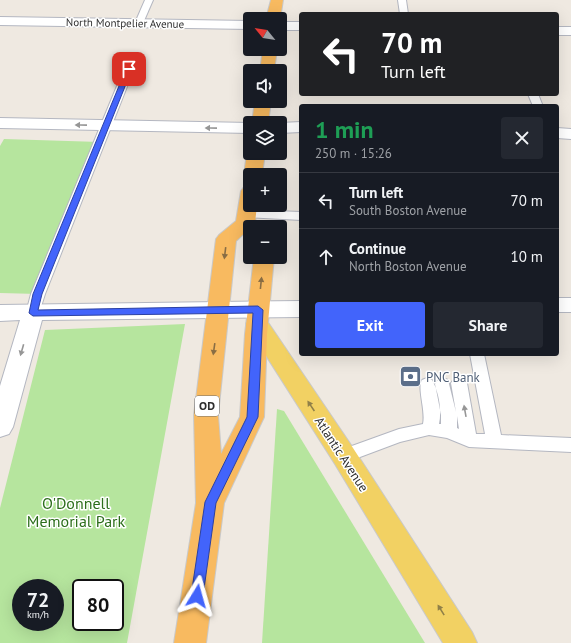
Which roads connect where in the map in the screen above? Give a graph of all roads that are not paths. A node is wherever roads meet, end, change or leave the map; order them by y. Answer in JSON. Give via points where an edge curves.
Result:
{"nodes":[{"id":1,"x":149,"y":0,"type":"edge"},
{"id":2,"x":277,"y":0,"type":"edge"},
{"id":3,"x":402,"y":0,"type":"edge"},
{"id":4,"x":274,"y":12,"type":"edge"},
{"id":5,"x":404,"y":12,"type":"edge"},
{"id":6,"x":0,"y":21,"type":"edge"},
{"id":7,"x":139,"y":23,"type":"junction"},
{"id":8,"x":243,"y":26,"type":"edge"},
{"id":9,"x":287,"y":26,"type":"edge"},
{"id":10,"x":299,"y":26,"type":"edge"},
{"id":11,"x":559,"y":31,"type":"edge"},
{"id":12,"x":571,"y":31,"type":"edge"},
{"id":13,"x":129,"y":69,"type":"dead end"},
{"id":14,"x":534,"y":96,"type":"edge"},
{"id":15,"x":537,"y":104,"type":"dead end"},
{"id":16,"x":0,"y":123,"type":"edge"},
{"id":17,"x":106,"y":126,"type":"junction"},
{"id":18,"x":299,"y":127,"type":"edge"},
{"id":19,"x":243,"y":128,"type":"edge"},
{"id":20,"x":287,"y":128,"type":"edge"},
{"id":21,"x":559,"y":133,"type":"edge"},
{"id":22,"x":571,"y":134,"type":"edge"},
{"id":23,"x":299,"y":217,"type":"edge"},
{"id":24,"x":269,"y":220,"type":"edge"},
{"id":25,"x":243,"y":225,"type":"edge"},
{"id":26,"x":263,"y":264,"type":"edge"},
{"id":27,"x":559,"y":305,"type":"edge"},
{"id":28,"x":571,"y":305,"type":"edge"},
{"id":29,"x":299,"y":309,"type":"edge"},
{"id":30,"x":226,"y":310,"type":"junction"},
{"id":31,"x":0,"y":313,"type":"edge"},
{"id":32,"x":33,"y":313,"type":"junction"},
{"id":33,"x":258,"y":316,"type":"junction"},
{"id":34,"x":477,"y":356,"type":"edge"},
{"id":35,"x":459,"y":383,"type":"dead end"},
{"id":36,"x":427,"y":384,"type":"dead end"},
{"id":37,"x":443,"y":384,"type":"dead end"},
{"id":38,"x":0,"y":427,"type":"edge"},
{"id":39,"x":430,"y":429,"type":"junction"},
{"id":40,"x":449,"y":432,"type":"junction"},
{"id":41,"x":469,"y":440,"type":"junction"},
{"id":42,"x":494,"y":441,"type":"junction"},
{"id":43,"x":571,"y":445,"type":"edge"},
{"id":44,"x":344,"y":456,"type":"junction"},
{"id":45,"x":210,"y":502,"type":"junction"},
{"id":46,"x":190,"y":643,"type":"edge"},
{"id":47,"x":461,"y":643,"type":"edge"}],
"edges":[{"from":1,"to":7,"type":"lane"},
{"from":2,"to":4,"type":"highway"},
{"from":3,"to":5,"type":"lane"},
{"from":6,"to":7,"type":"street","name":"North Montpelier Avenue"},
{"from":7,"to":8,"type":"street","name":"North Montpelier Avenue"},
{"from":9,"to":10,"type":"street"},
{"from":11,"to":12,"type":"street"},
{"from":13,"to":17,"type":"lane"},
{"from":14,"to":15,"type":"lane"},
{"from":17,"to":16,"type":"street","one_way":true},
{"from":19,"to":17,"type":"street","one_way":true},
{"from":17,"to":32,"type":"lane","via":[[38,294]]},
{"from":18,"to":20,"type":"street"},
{"from":21,"to":22,"type":"street"},
{"from":23,"to":24,"type":"lane"},
{"from":25,"to":30,"type":"highway","number":"OD","one_way":true,"via":[[226,239]]},
{"from":33,"to":26,"type":"highway","number":"OD","one_way":true},
{"from":27,"to":28,"type":"street"},
{"from":29,"to":33,"type":"street"},
{"from":30,"to":32,"type":"street"},
{"from":30,"to":33,"type":"street"},
{"from":30,"to":45,"type":"highway","number":"OD","one_way":true,"via":[[216,334],[206,415]]},
{"from":31,"to":32,"type":"street"},
{"from":32,"to":38,"type":"street","one_way":true},
{"from":44,"to":33,"type":"main road","name":"Atlantic Avenue","one_way":true},
{"from":33,"to":45,"type":"highway","number":"OD","via":[[252,417]]},
{"from":34,"to":42,"type":"lane"},
{"from":41,"to":35,"type":"lane","one_way":true},
{"from":36,"to":39,"type":"lane","via":[[433,415]]},
{"from":37,"to":40,"type":"lane","via":[[449,415]]},
{"from":39,"to":40,"type":"lane"},
{"from":39,"to":44,"type":"lane","via":[[399,436]]},
{"from":40,"to":41,"type":"lane"},
{"from":41,"to":42,"type":"lane"},
{"from":42,"to":43,"type":"lane"},
{"from":47,"to":44,"type":"main road","name":"Atlantic Avenue","one_way":true},
{"from":45,"to":46,"type":"highway","number":"OD"}]}
